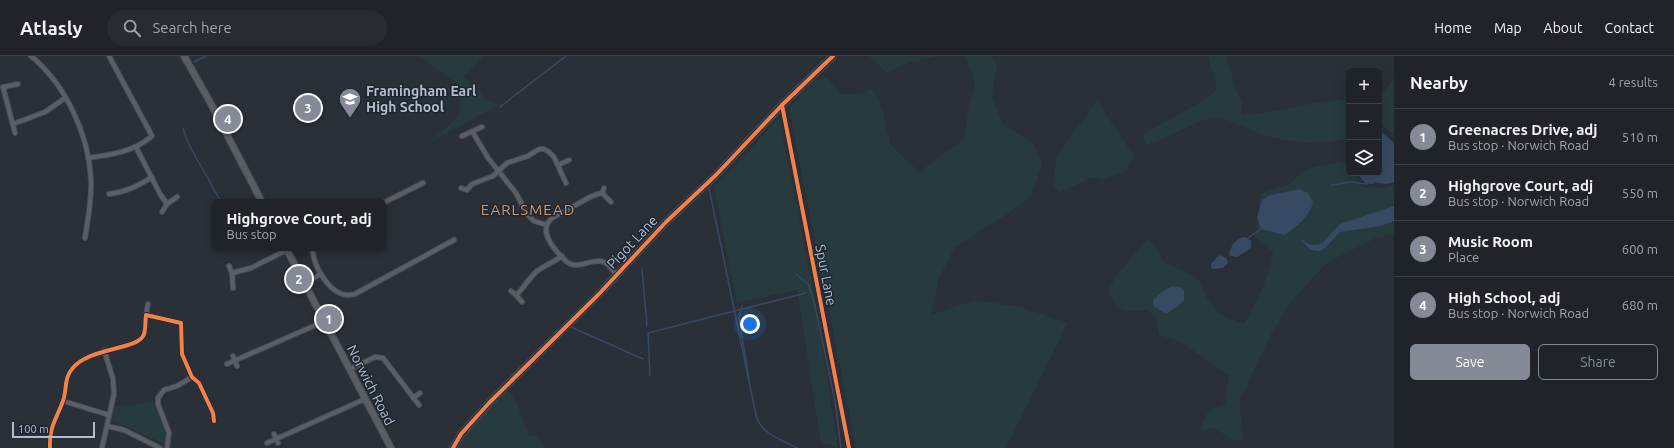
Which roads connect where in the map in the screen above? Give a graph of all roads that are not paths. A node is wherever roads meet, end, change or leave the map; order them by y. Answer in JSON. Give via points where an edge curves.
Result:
{"nodes":[{"id":1,"x":109,"y":56,"type":"edge"},
{"id":2,"x":184,"y":56,"type":"edge"},
{"id":3,"x":833,"y":56,"type":"edge"},
{"id":4,"x":35,"y":57,"type":"edge"},
{"id":5,"x":18,"y":84,"type":"dead end"},
{"id":6,"x":65,"y":98,"type":"junction"},
{"id":7,"x":782,"y":106,"type":"junction"},
{"id":8,"x":13,"y":124,"type":"junction"},
{"id":9,"x":482,"y":127,"type":"dead end"},
{"id":10,"x":472,"y":131,"type":"junction"},
{"id":11,"x":15,"y":133,"type":"dead end"},
{"id":12,"x":462,"y":136,"type":"dead end"},
{"id":13,"x":136,"y":147,"type":"junction"},
{"id":14,"x":88,"y":158,"type":"junction"},
{"id":15,"x":569,"y":160,"type":"dead end"},
{"id":16,"x":558,"y":165,"type":"junction"},
{"id":17,"x":498,"y":171,"type":"junction"},
{"id":18,"x":152,"y":177,"type":"junction"},
{"id":19,"x":423,"y":183,"type":"dead end"},
{"id":20,"x":566,"y":183,"type":"dead end"},
{"id":21,"x":461,"y":188,"type":"dead end"},
{"id":22,"x":604,"y":188,"type":"dead end"},
{"id":23,"x":602,"y":193,"type":"junction"},
{"id":24,"x":109,"y":194,"type":"dead end"},
{"id":25,"x":177,"y":197,"type":"dead end"},
{"id":26,"x":260,"y":199,"type":"edge"},
{"id":27,"x":386,"y":202,"type":"edge"},
{"id":28,"x":611,"y":202,"type":"dead end"},
{"id":29,"x":167,"y":204,"type":"junction"},
{"id":30,"x":162,"y":212,"type":"dead end"},
{"id":31,"x":547,"y":225,"type":"junction"},
{"id":32,"x":85,"y":238,"type":"dead end"},
{"id":33,"x":454,"y":240,"type":"dead end"},
{"id":34,"x":282,"y":251,"type":"edge"},
{"id":35,"x":287,"y":251,"type":"edge"},
{"id":36,"x":313,"y":251,"type":"edge"},
{"id":37,"x":562,"y":256,"type":"junction"},
{"id":38,"x":229,"y":266,"type":"dead end"},
{"id":39,"x":232,"y":273,"type":"junction"},
{"id":40,"x":321,"y":274,"type":"junction"},
{"id":41,"x":616,"y":275,"type":"junction"},
{"id":42,"x":305,"y":283,"type":"junction"},
{"id":43,"x":234,"y":288,"type":"dead end"},
{"id":44,"x":511,"y":291,"type":"dead end"},
{"id":45,"x":516,"y":295,"type":"junction"},
{"id":46,"x":522,"y":302,"type":"dead end"},
{"id":47,"x":148,"y":304,"type":"dead end"},
{"id":48,"x":146,"y":315,"type":"junction"},
{"id":49,"x":325,"y":321,"type":"junction"},
{"id":50,"x":104,"y":350,"type":"junction"},
{"id":51,"x":233,"y":356,"type":"dead end"},
{"id":52,"x":235,"y":361,"type":"junction"},
{"id":53,"x":227,"y":364,"type":"dead end"},
{"id":54,"x":237,"y":366,"type":"dead end"},
{"id":55,"x":350,"y":369,"type":"junction"},
{"id":56,"x":192,"y":376,"type":"junction"},
{"id":57,"x":420,"y":393,"type":"dead end"},
{"id":58,"x":413,"y":398,"type":"junction"},
{"id":59,"x":365,"y":399,"type":"junction"},
{"id":60,"x":63,"y":401,"type":"junction"},
{"id":61,"x":419,"y":405,"type":"dead end"},
{"id":62,"x":109,"y":415,"type":"junction"},
{"id":63,"x":214,"y":421,"type":"dead end"},
{"id":64,"x":107,"y":426,"type":"junction"},
{"id":65,"x":275,"y":436,"type":"junction"},
{"id":66,"x":266,"y":443,"type":"dead end"},
{"id":67,"x":278,"y":443,"type":"dead end"},
{"id":68,"x":152,"y":446,"type":"edge"},
{"id":69,"x":50,"y":448,"type":"edge"},
{"id":70,"x":102,"y":448,"type":"edge"},
{"id":71,"x":160,"y":448,"type":"edge"},
{"id":72,"x":167,"y":448,"type":"edge"},
{"id":73,"x":391,"y":448,"type":"edge"},
{"id":74,"x":453,"y":448,"type":"edge"},
{"id":75,"x":849,"y":448,"type":"edge"}],
"edges":[{"from":1,"to":13,"type":"street","via":[[152,136]]},
{"from":2,"to":26,"type":"main road"},
{"from":3,"to":7,"type":"street","name":"Pigot Lane"},
{"from":4,"to":6,"type":"street"},
{"from":5,"to":8,"type":"street","via":[[3,87]]},
{"from":6,"to":8,"type":"street","via":[[45,112]]},
{"from":6,"to":14,"type":"street","via":[[77,121]]},
{"from":7,"to":41,"type":"street","name":"Pigot Lane"},
{"from":7,"to":75,"type":"street","name":"Spur Lane"},
{"from":8,"to":11,"type":"street"},
{"from":9,"to":10,"type":"street"},
{"from":10,"to":12,"type":"street"},
{"from":10,"to":17,"type":"street"},
{"from":13,"to":14,"type":"street"},
{"from":13,"to":18,"type":"street"},
{"from":14,"to":32,"type":"street","via":[[91,179]]},
{"from":15,"to":16,"type":"street"},
{"from":16,"to":17,"type":"street","via":[[549,152],[539,149],[528,156],[507,163]]},
{"from":16,"to":20,"type":"street"},
{"from":17,"to":21,"type":"street","via":[[493,176],[472,184],[468,192]]},
{"from":17,"to":31,"type":"street","via":[[516,193],[527,214],[534,221]]},
{"from":18,"to":24,"type":"street","via":[[137,187]]},
{"from":18,"to":29,"type":"street"},
{"from":19,"to":27,"type":"street"},
{"from":22,"to":23,"type":"street"},
{"from":23,"to":28,"type":"street"},
{"from":23,"to":31,"type":"street","via":[[553,217]]},
{"from":25,"to":29,"type":"street"},
{"from":29,"to":30,"type":"street"},
{"from":31,"to":37,"type":"street","via":[[551,244]]},
{"from":33,"to":40,"type":"street","via":[[355,294],[348,295],[334,290]]},
{"from":34,"to":39,"type":"street","via":[[251,268]]},
{"from":35,"to":42,"type":"main road","name":"Norwich Road"},
{"from":36,"to":40,"type":"street","via":[[314,260]]},
{"from":37,"to":41,"type":"street","via":[[572,264],[601,261]]},
{"from":37,"to":45,"type":"street","via":[[551,265],[538,270]]},
{"from":38,"to":39,"type":"street"},
{"from":39,"to":43,"type":"street"},
{"from":40,"to":42,"type":"street"},
{"from":41,"to":74,"type":"street","name":"Pigot Lane","via":[[489,403],[461,434]]},
{"from":42,"to":49,"type":"main road","name":"Norwich Road"},
{"from":44,"to":45,"type":"street"},
{"from":45,"to":46,"type":"street"},
{"from":47,"to":48,"type":"street"},
{"from":48,"to":50,"type":"street","via":[[142,338],[131,345]]},
{"from":48,"to":56,"type":"street","via":[[182,323],[182,354]]},
{"from":49,"to":52,"type":"street"},
{"from":49,"to":55,"type":"main road","name":"Norwich Road"},
{"from":50,"to":60,"type":"street","via":[[85,358],[72,368],[68,375]]},
{"from":50,"to":62,"type":"street","via":[[114,387]]},
{"from":51,"to":52,"type":"street"},
{"from":52,"to":53,"type":"street"},
{"from":52,"to":54,"type":"street"},
{"from":55,"to":58,"type":"street","via":[[375,357],[383,358]]},
{"from":55,"to":59,"type":"main road","name":"Norwich Road"},
{"from":56,"to":63,"type":"street","via":[[199,383],[213,413]]},
{"from":56,"to":72,"type":"street","via":[[177,386],[164,390],[158,398],[169,433]]},
{"from":57,"to":58,"type":"street"},
{"from":58,"to":61,"type":"street"},
{"from":59,"to":65,"type":"street"},
{"from":59,"to":73,"type":"main road","name":"Norwich Road"},
{"from":60,"to":62,"type":"street"},
{"from":60,"to":69,"type":"street","via":[[52,425]]},
{"from":62,"to":64,"type":"street"},
{"from":64,"to":68,"type":"street","via":[[124,430]]},
{"from":64,"to":70,"type":"street"},
{"from":65,"to":66,"type":"street"},
{"from":65,"to":67,"type":"street"},
{"from":68,"to":71,"type":"street"}]}
